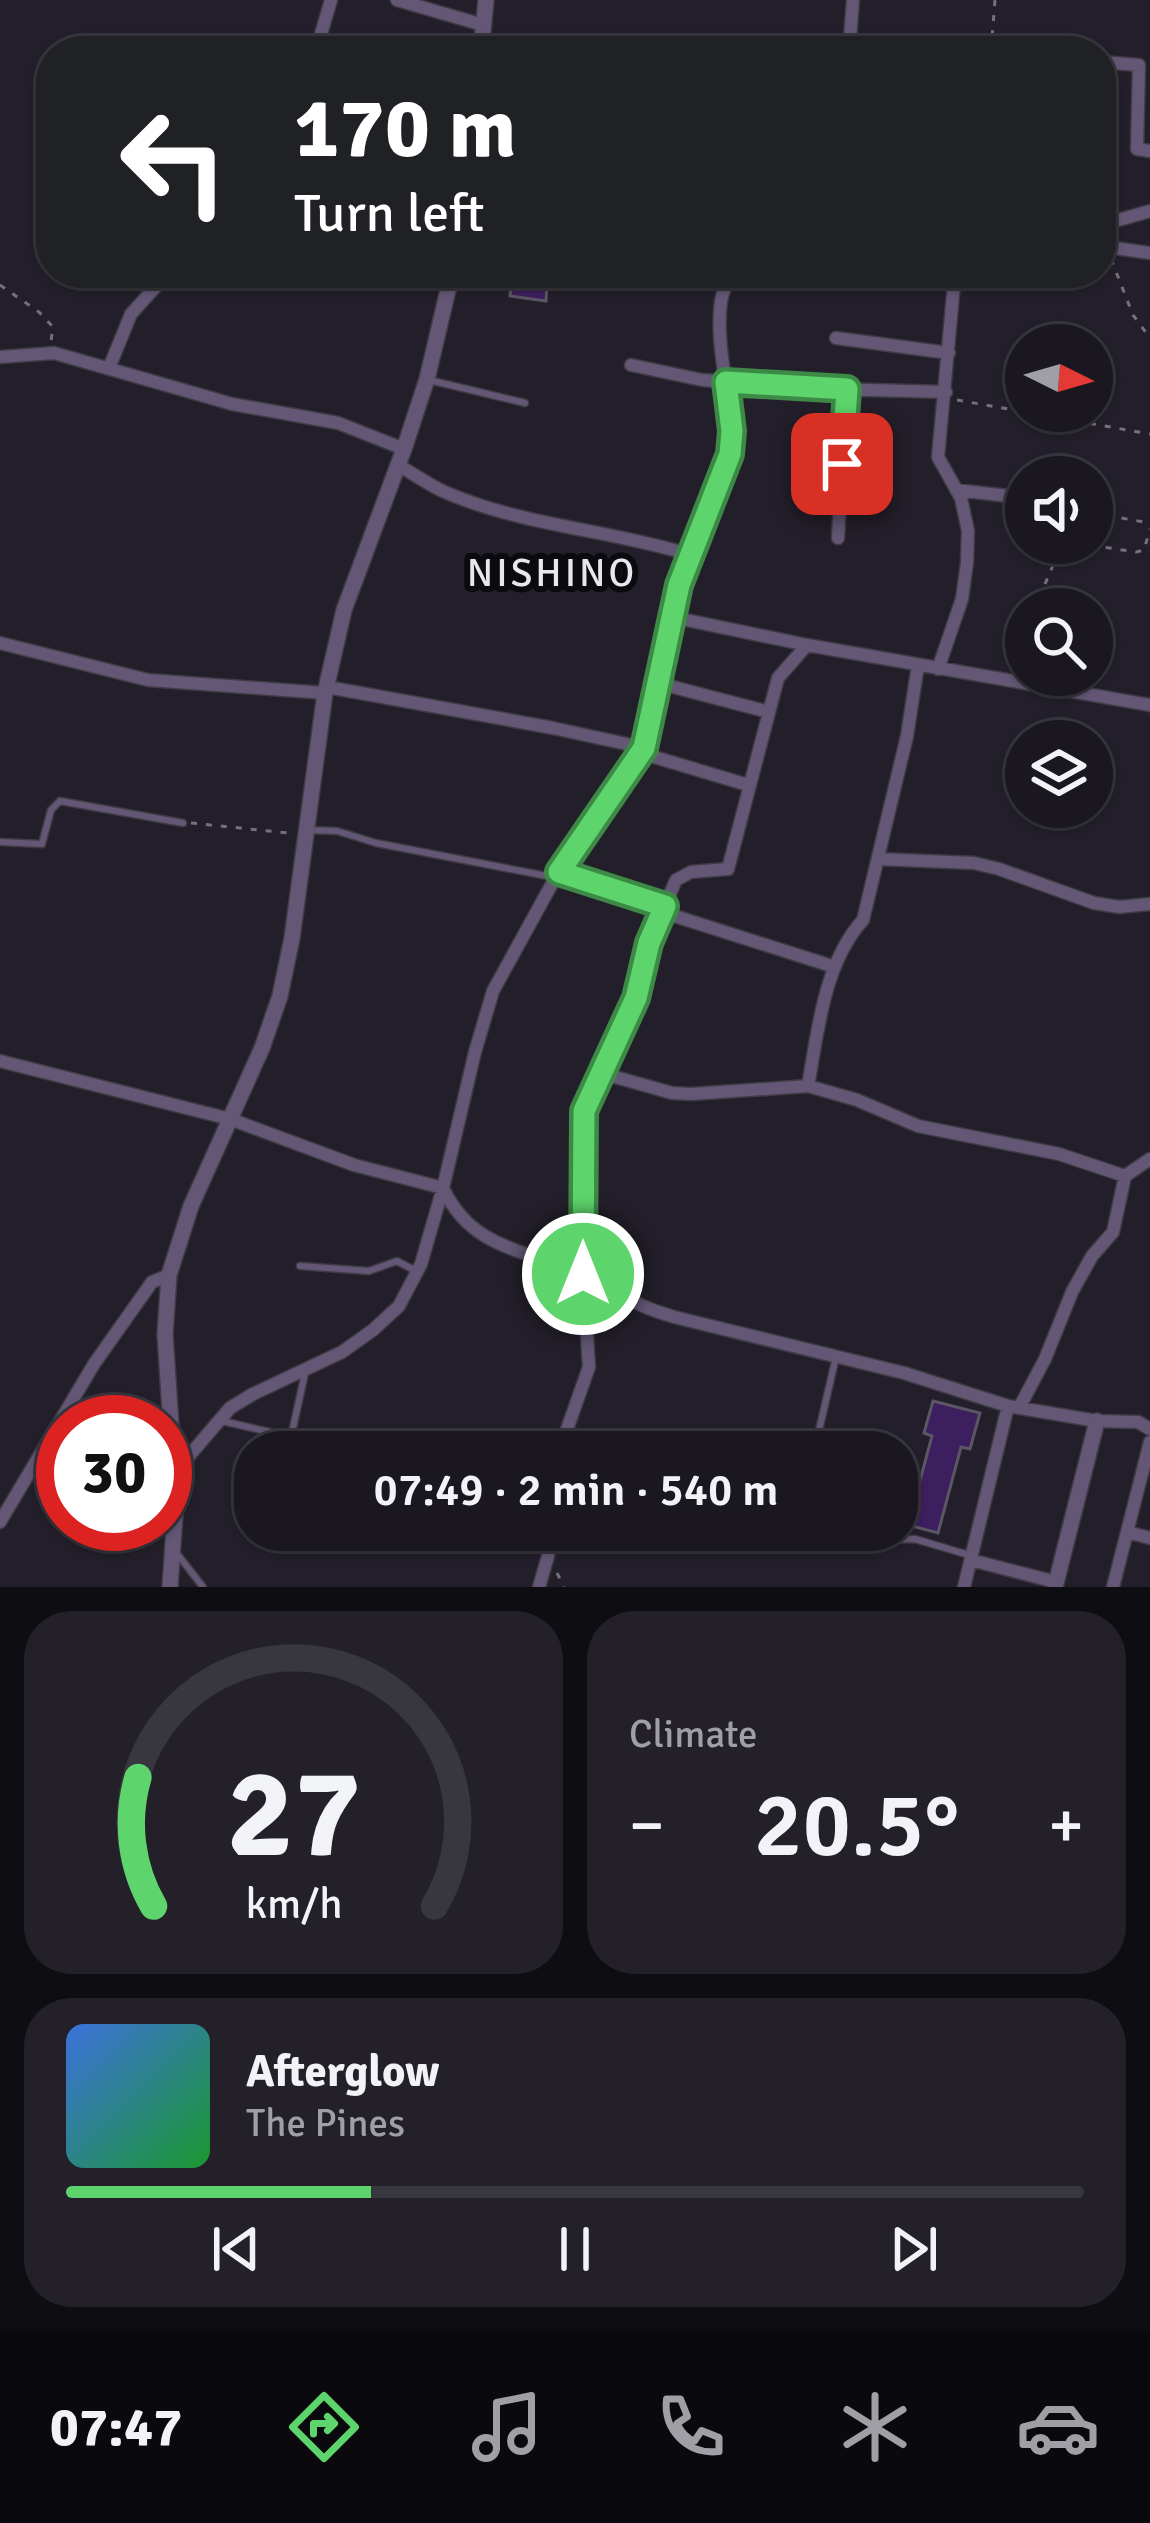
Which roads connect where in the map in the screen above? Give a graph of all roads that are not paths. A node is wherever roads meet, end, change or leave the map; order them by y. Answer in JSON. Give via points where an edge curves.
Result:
{"nodes":[{"id":1,"x":331,"y":0,"type":"edge"},
{"id":2,"x":398,"y":0,"type":"edge"},
{"id":3,"x":486,"y":0,"type":"edge"},
{"id":4,"x":853,"y":0,"type":"edge"},
{"id":5,"x":483,"y":25,"type":"junction"},
{"id":6,"x":320,"y":36,"type":"edge"},
{"id":7,"x":482,"y":36,"type":"edge"},
{"id":8,"x":850,"y":36,"type":"edge"},
{"id":9,"x":1116,"y":63,"type":"edge"},
{"id":10,"x":1150,"y":151,"type":"edge"},
{"id":11,"x":1150,"y":211,"type":"edge"},
{"id":12,"x":1116,"y":221,"type":"edge"},
{"id":13,"x":1116,"y":249,"type":"edge"},
{"id":14,"x":1150,"y":253,"type":"edge"},
{"id":15,"x":154,"y":288,"type":"edge"},
{"id":16,"x":448,"y":288,"type":"edge"},
{"id":17,"x":725,"y":288,"type":"edge"},
{"id":18,"x":954,"y":288,"type":"edge"},
{"id":19,"x":836,"y":338,"type":"dead end"},
{"id":20,"x":949,"y":352,"type":"junction"},
{"id":21,"x":0,"y":357,"type":"edge"},
{"id":22,"x":631,"y":365,"type":"dead end"},
{"id":23,"x":109,"y":368,"type":"junction"},
{"id":24,"x":427,"y":380,"type":"junction"},
{"id":25,"x":726,"y":382,"type":"junction"},
{"id":26,"x":847,"y":389,"type":"junction"},
{"id":27,"x":945,"y":395,"type":"junction"},
{"id":28,"x":525,"y":403,"type":"dead end"},
{"id":29,"x":401,"y":457,"type":"junction"},
{"id":30,"x":956,"y":490,"type":"junction"},
{"id":31,"x":1005,"y":496,"type":"edge"},
{"id":32,"x":838,"y":538,"type":"dead end"},
{"id":33,"x":691,"y":554,"type":"junction"},
{"id":34,"x":672,"y":617,"type":"junction"},
{"id":35,"x":0,"y":643,"type":"edge"},
{"id":36,"x":807,"y":645,"type":"junction"},
{"id":37,"x":918,"y":665,"type":"junction"},
{"id":38,"x":938,"y":669,"type":"junction"},
{"id":39,"x":658,"y":683,"type":"junction"},
{"id":40,"x":326,"y":690,"type":"junction"},
{"id":41,"x":1150,"y":706,"type":"edge"},
{"id":42,"x":769,"y":712,"type":"junction"},
{"id":43,"x":643,"y":750,"type":"junction"},
{"id":44,"x":748,"y":785,"type":"junction"},
{"id":45,"x":183,"y":824,"type":"road end"},
{"id":46,"x":307,"y":833,"type":"junction"},
{"id":47,"x":0,"y":842,"type":"edge"},
{"id":48,"x":878,"y":859,"type":"junction"},
{"id":49,"x":557,"y":875,"type":"junction"},
{"id":50,"x":1150,"y":904,"type":"edge"},
{"id":51,"x":664,"y":909,"type":"junction"},
{"id":52,"x":836,"y":967,"type":"junction"},
{"id":53,"x":0,"y":1061,"type":"edge"},
{"id":54,"x":602,"y":1072,"type":"junction"},
{"id":55,"x":808,"y":1086,"type":"junction"},
{"id":56,"x":230,"y":1120,"type":"junction"},
{"id":57,"x":1150,"y":1159,"type":"edge"},
{"id":58,"x":1125,"y":1176,"type":"junction"},
{"id":59,"x":443,"y":1188,"type":"junction"},
{"id":60,"x":300,"y":1266,"type":"dead end"},
{"id":61,"x":417,"y":1272,"type":"junction"},
{"id":62,"x":583,"y":1274,"type":"junction"},
{"id":63,"x":169,"y":1275,"type":"junction"},
{"id":64,"x":836,"y":1357,"type":"junction"},
{"id":65,"x":306,"y":1369,"type":"junction"},
{"id":66,"x":168,"y":1395,"type":"edge"},
{"id":67,"x":1014,"y":1407,"type":"junction"},
{"id":68,"x":220,"y":1420,"type":"junction"},
{"id":69,"x":1097,"y":1421,"type":"junction"},
{"id":70,"x":1150,"y":1429,"type":"edge"},
{"id":71,"x":566,"y":1431,"type":"edge"},
{"id":72,"x":819,"y":1431,"type":"edge"},
{"id":73,"x":1150,"y":1442,"type":"edge"},
{"id":74,"x":192,"y":1452,"type":"edge"},
{"id":75,"x":0,"y":1522,"type":"edge"},
{"id":76,"x":1127,"y":1532,"type":"junction"},
{"id":77,"x":1150,"y":1538,"type":"edge"},
{"id":78,"x":918,"y":1540,"type":"edge"},
{"id":79,"x":172,"y":1551,"type":"edge"},
{"id":80,"x":174,"y":1551,"type":"edge"},
{"id":81,"x":548,"y":1551,"type":"edge"},
{"id":82,"x":971,"y":1558,"type":"junction"},
{"id":83,"x":1056,"y":1585,"type":"edge"},
{"id":84,"x":170,"y":1587,"type":"edge"},
{"id":85,"x":203,"y":1587,"type":"edge"},
{"id":86,"x":539,"y":1587,"type":"edge"},
{"id":87,"x":964,"y":1587,"type":"edge"},
{"id":88,"x":1113,"y":1587,"type":"edge"}],
"edges":[{"from":1,"to":6,"type":"street"},
{"from":2,"to":5,"type":"street"},
{"from":3,"to":5,"type":"street"},
{"from":4,"to":8,"type":"street"},
{"from":5,"to":7,"type":"street"},
{"from":9,"to":10,"type":"street","via":[[1138,65],[1137,149]]},
{"from":11,"to":12,"type":"street"},
{"from":13,"to":14,"type":"street"},
{"from":15,"to":23,"type":"street","via":[[131,314]]},
{"from":16,"to":24,"type":"street"},
{"from":17,"to":25,"type":"street"},
{"from":18,"to":20,"type":"street"},
{"from":19,"to":20,"type":"street"},
{"from":20,"to":27,"type":"street"},
{"from":21,"to":23,"type":"street","via":[[49,354]]},
{"from":22,"to":25,"type":"street"},
{"from":23,"to":29,"type":"street","via":[[232,404],[338,423]]},
{"from":24,"to":28,"type":"lane"},
{"from":24,"to":29,"type":"street"},
{"from":25,"to":26,"type":"street"},
{"from":25,"to":33,"type":"street","via":[[730,454]]},
{"from":26,"to":27,"type":"street"},
{"from":26,"to":32,"type":"street"},
{"from":27,"to":30,"type":"street","via":[[938,457]]},
{"from":29,"to":33,"type":"street","via":[[444,492],[499,511]]},
{"from":29,"to":40,"type":"street","via":[[344,610]]},
{"from":30,"to":31,"type":"street"},
{"from":30,"to":38,"type":"street","via":[[968,563]]},
{"from":33,"to":34,"type":"street"},
{"from":34,"to":36,"type":"street"},
{"from":34,"to":39,"type":"street"},
{"from":35,"to":40,"type":"street","via":[[148,680]]},
{"from":36,"to":37,"type":"street"},
{"from":36,"to":42,"type":"street","via":[[778,679]]},
{"from":37,"to":38,"type":"street"},
{"from":37,"to":48,"type":"street"},
{"from":38,"to":41,"type":"street"},
{"from":39,"to":42,"type":"street"},
{"from":39,"to":43,"type":"street"},
{"from":40,"to":43,"type":"street"},
{"from":40,"to":46,"type":"street"},
{"from":42,"to":44,"type":"street"},
{"from":43,"to":44,"type":"street"},
{"from":43,"to":49,"type":"street"},
{"from":44,"to":51,"type":"street","via":[[728,869],[676,880]]},
{"from":45,"to":47,"type":"lane","via":[[61,801],[42,844]]},
{"from":46,"to":49,"type":"lane","via":[[337,831]]},
{"from":46,"to":56,"type":"street","via":[[280,996]]},
{"from":48,"to":50,"type":"street","via":[[974,863],[1094,903]]},
{"from":48,"to":52,"type":"street","via":[[863,920]]},
{"from":49,"to":51,"type":"street"},
{"from":49,"to":59,"type":"street","via":[[493,991]]},
{"from":51,"to":52,"type":"street"},
{"from":51,"to":54,"type":"street"},
{"from":52,"to":55,"type":"street"},
{"from":53,"to":56,"type":"street"},
{"from":54,"to":55,"type":"street","via":[[672,1093]]},
{"from":54,"to":62,"type":"street","via":[[584,1111]]},
{"from":55,"to":58,"type":"street","via":[[918,1126]]},
{"from":56,"to":59,"type":"street"},
{"from":56,"to":63,"type":"street"},
{"from":57,"to":58,"type":"street"},
{"from":58,"to":67,"type":"street","via":[[1113,1232],[1092,1256]]},
{"from":59,"to":61,"type":"street"},
{"from":59,"to":62,"type":"street","via":[[453,1209],[486,1238]]},
{"from":60,"to":61,"type":"lane","via":[[369,1271],[397,1261]]},
{"from":61,"to":65,"type":"street","via":[[374,1330]]},
{"from":62,"to":64,"type":"street","via":[[674,1317]]},
{"from":62,"to":71,"type":"street","via":[[589,1367]]},
{"from":63,"to":66,"type":"street"},
{"from":63,"to":75,"type":"street","via":[[152,1282],[94,1364]]},
{"from":64,"to":67,"type":"street"},
{"from":64,"to":72,"type":"lane"},
{"from":65,"to":68,"type":"street"},
{"from":65,"to":68,"type":"lane","via":[[291,1437]]},
{"from":67,"to":69,"type":"street"},
{"from":67,"to":82,"type":"street"},
{"from":68,"to":74,"type":"street"},
{"from":69,"to":70,"type":"street"},
{"from":69,"to":83,"type":"street"},
{"from":73,"to":76,"type":"street"},
{"from":76,"to":77,"type":"street"},
{"from":76,"to":88,"type":"street"},
{"from":78,"to":82,"type":"lane"},
{"from":79,"to":84,"type":"street"},
{"from":80,"to":85,"type":"lane"},
{"from":81,"to":86,"type":"street"},
{"from":82,"to":83,"type":"street"},
{"from":82,"to":87,"type":"street"}]}
